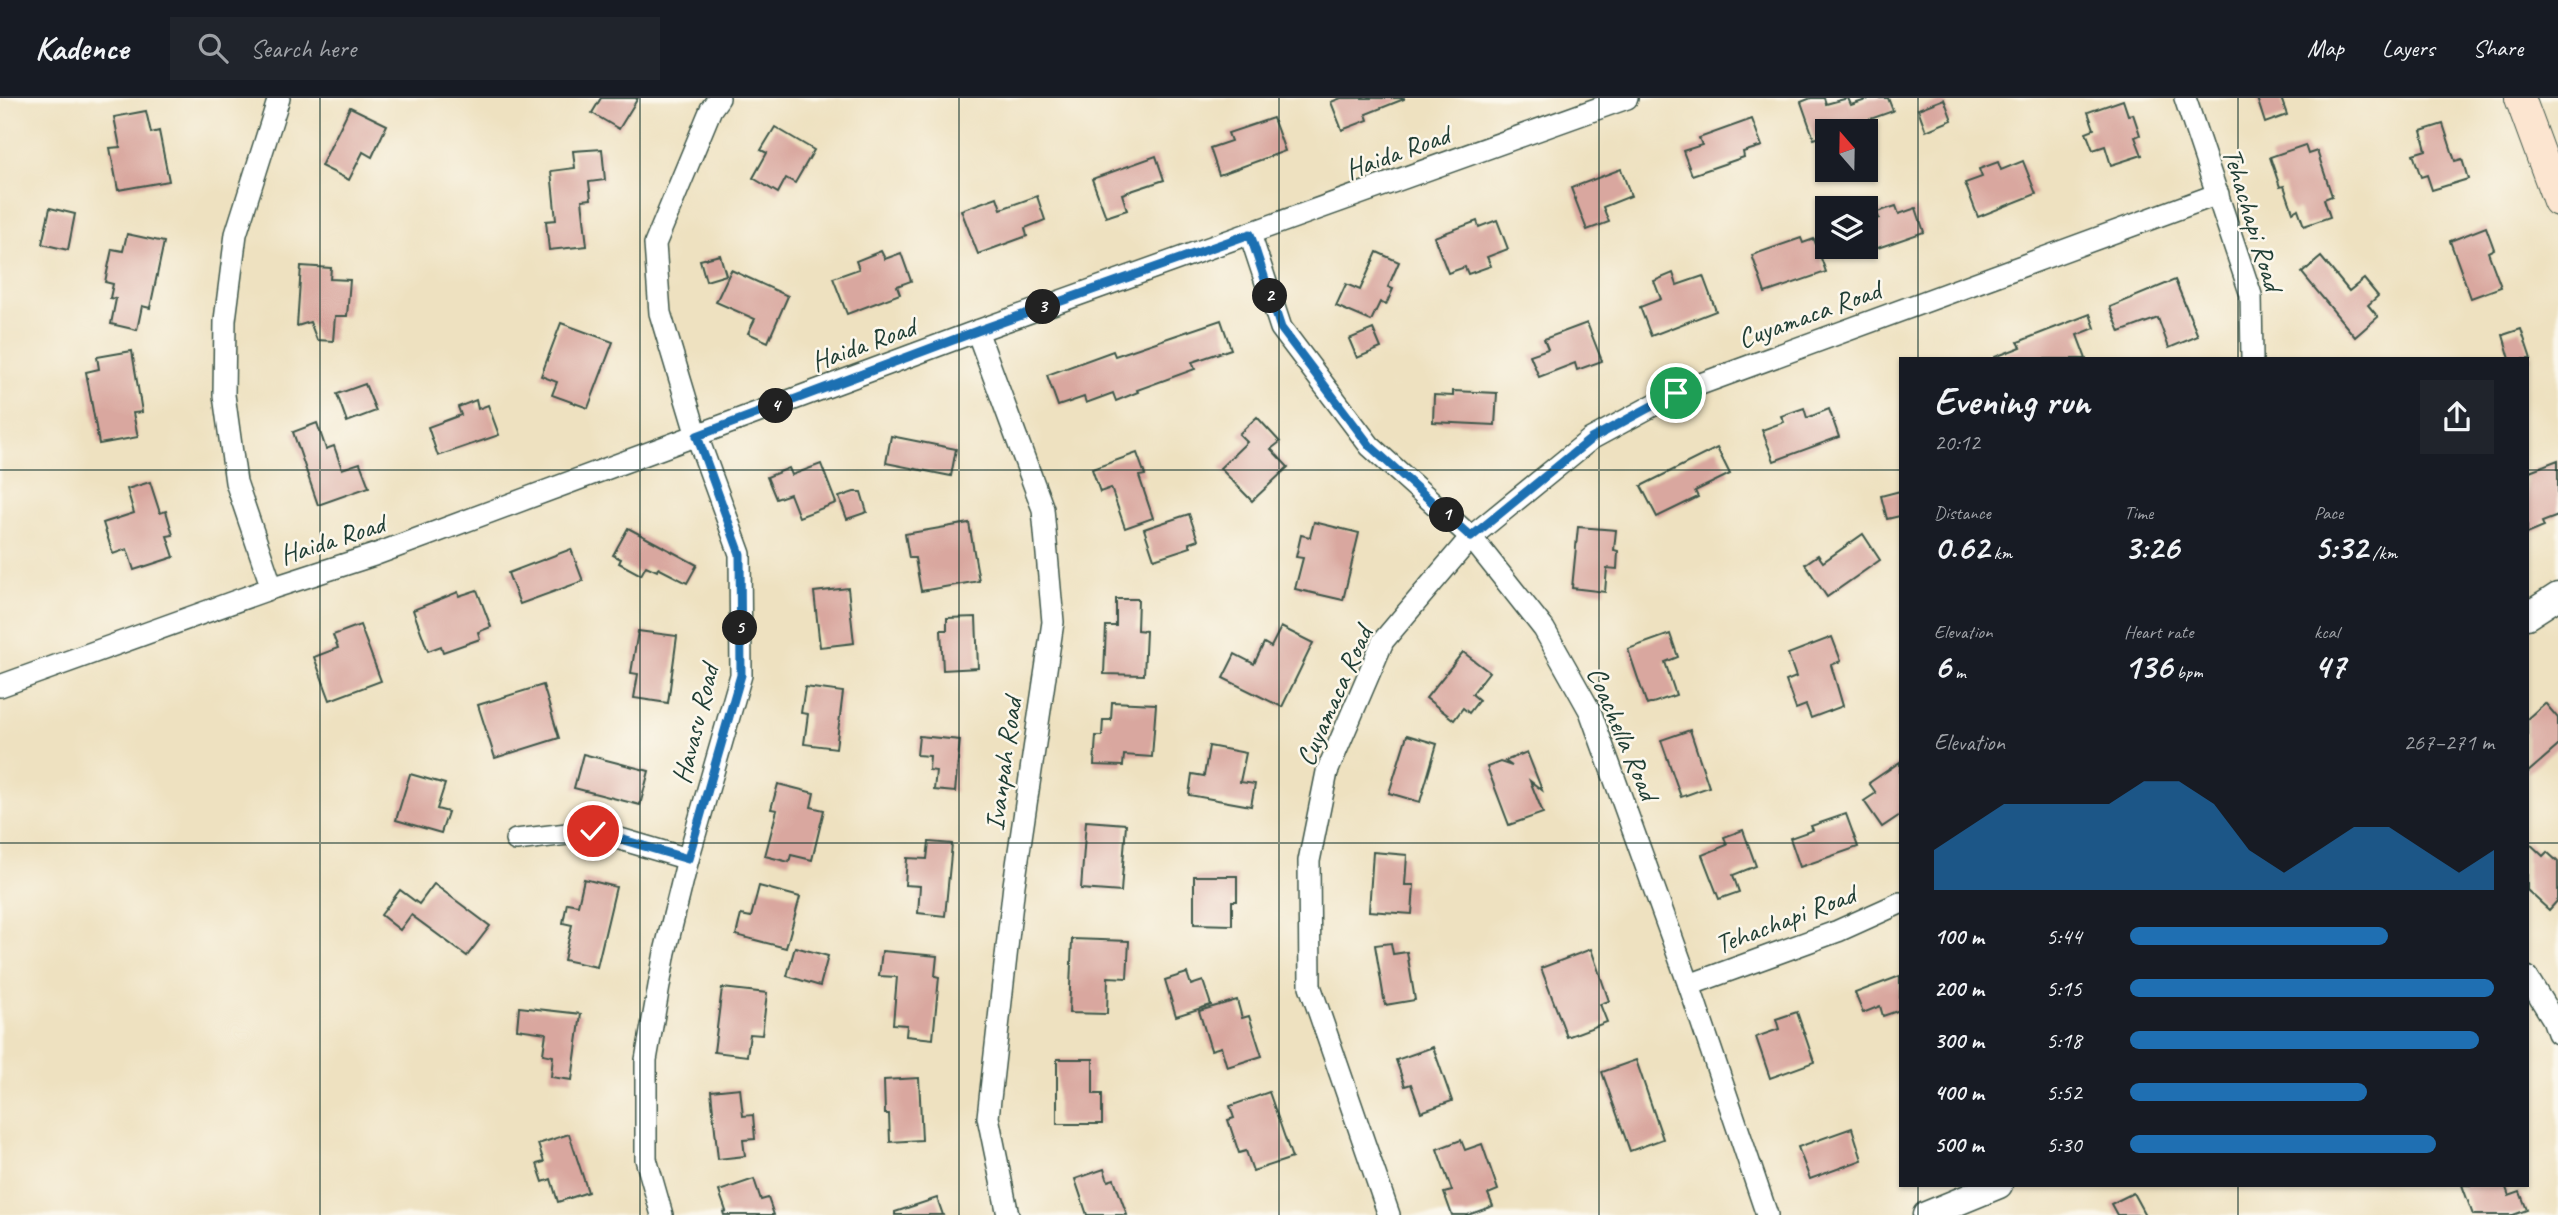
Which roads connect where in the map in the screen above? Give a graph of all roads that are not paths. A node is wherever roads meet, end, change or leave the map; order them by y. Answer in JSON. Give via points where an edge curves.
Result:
{"nodes":[{"id":1,"x":719,"y":98,"type":"edge"},
{"id":2,"x":1627,"y":98,"type":"edge"},
{"id":3,"x":2185,"y":98,"type":"edge"},
{"id":4,"x":2520,"y":98,"type":"edge"},
{"id":5,"x":277,"y":99,"type":"edge"},
{"id":6,"x":2218,"y":194,"type":"junction"},
{"id":7,"x":2558,"y":201,"type":"edge"},
{"id":8,"x":1250,"y":234,"type":"junction"},
{"id":9,"x":977,"y":331,"type":"junction"},
{"id":10,"x":2252,"y":357,"type":"edge"},
{"id":11,"x":697,"y":436,"type":"junction"},
{"id":12,"x":1471,"y":537,"type":"junction"},
{"id":13,"x":272,"y":588,"type":"junction"},
{"id":14,"x":2558,"y":597,"type":"edge"},
{"id":15,"x":2529,"y":615,"type":"edge"},
{"id":16,"x":0,"y":686,"type":"edge"},
{"id":17,"x":516,"y":840,"type":"dead end"},
{"id":18,"x":688,"y":859,"type":"junction"},
{"id":19,"x":1899,"y":903,"type":"edge"},
{"id":20,"x":2529,"y":980,"type":"edge"},
{"id":21,"x":1689,"y":985,"type":"junction"},
{"id":22,"x":2558,"y":1032,"type":"edge"},
{"id":23,"x":1994,"y":1187,"type":"edge"},
{"id":24,"x":662,"y":1215,"type":"edge"},
{"id":25,"x":1008,"y":1215,"type":"edge"},
{"id":26,"x":1389,"y":1215,"type":"edge"},
{"id":27,"x":1767,"y":1215,"type":"edge"},
{"id":28,"x":1926,"y":1215,"type":"edge"}],
"edges":[{"from":1,"to":11,"type":"street","name":"Havasu Road","via":[[655,244],[660,313]]},
{"from":2,"to":8,"type":"street","name":"Haida Road"},
{"from":3,"to":6,"type":"street","name":"Tehachapi Road"},
{"from":4,"to":7,"type":"main road"},
{"from":5,"to":13,"type":"street","via":[[236,234],[225,320],[224,395],[236,482]]},
{"from":6,"to":10,"type":"street","name":"Tehachapi Road","via":[[2251,295]]},
{"from":6,"to":12,"type":"street","name":"Cuyamaca Road","via":[[1676,393],[1591,439]]},
{"from":8,"to":9,"type":"street","name":"Haida Road"},
{"from":8,"to":12,"type":"street","name":"Coachella Road","via":[[1281,328],[1370,446]]},
{"from":9,"to":11,"type":"street","name":"Haida Road"},
{"from":9,"to":25,"type":"street","name":"Ivanpah Road","via":[[1043,509],[1053,622],[1014,885],[988,1117]]},
{"from":11,"to":13,"type":"street","name":"Haida Road"},
{"from":11,"to":18,"type":"street","name":"Havasu Road","via":[[740,554],[741,675]]},
{"from":12,"to":21,"type":"street","name":"Coachella Road","via":[[1544,629],[1590,711]]},
{"from":12,"to":26,"type":"street","name":"Cuyamaca Road","via":[[1383,641],[1327,772],[1309,861],[1310,986]]},
{"from":13,"to":16,"type":"street","name":"Haida Road"},
{"from":14,"to":15,"type":"street"},
{"from":17,"to":18,"type":"street","via":[[593,831]]},
{"from":18,"to":24,"type":"street","name":"Havasu Road","via":[[646,1060],[646,1159]]},
{"from":19,"to":21,"type":"street","name":"Tehachapi Road","via":[[1838,931]]},
{"from":20,"to":22,"type":"street"},
{"from":21,"to":27,"type":"street","name":"Coachella Road"},
{"from":23,"to":28,"type":"street"}]}
